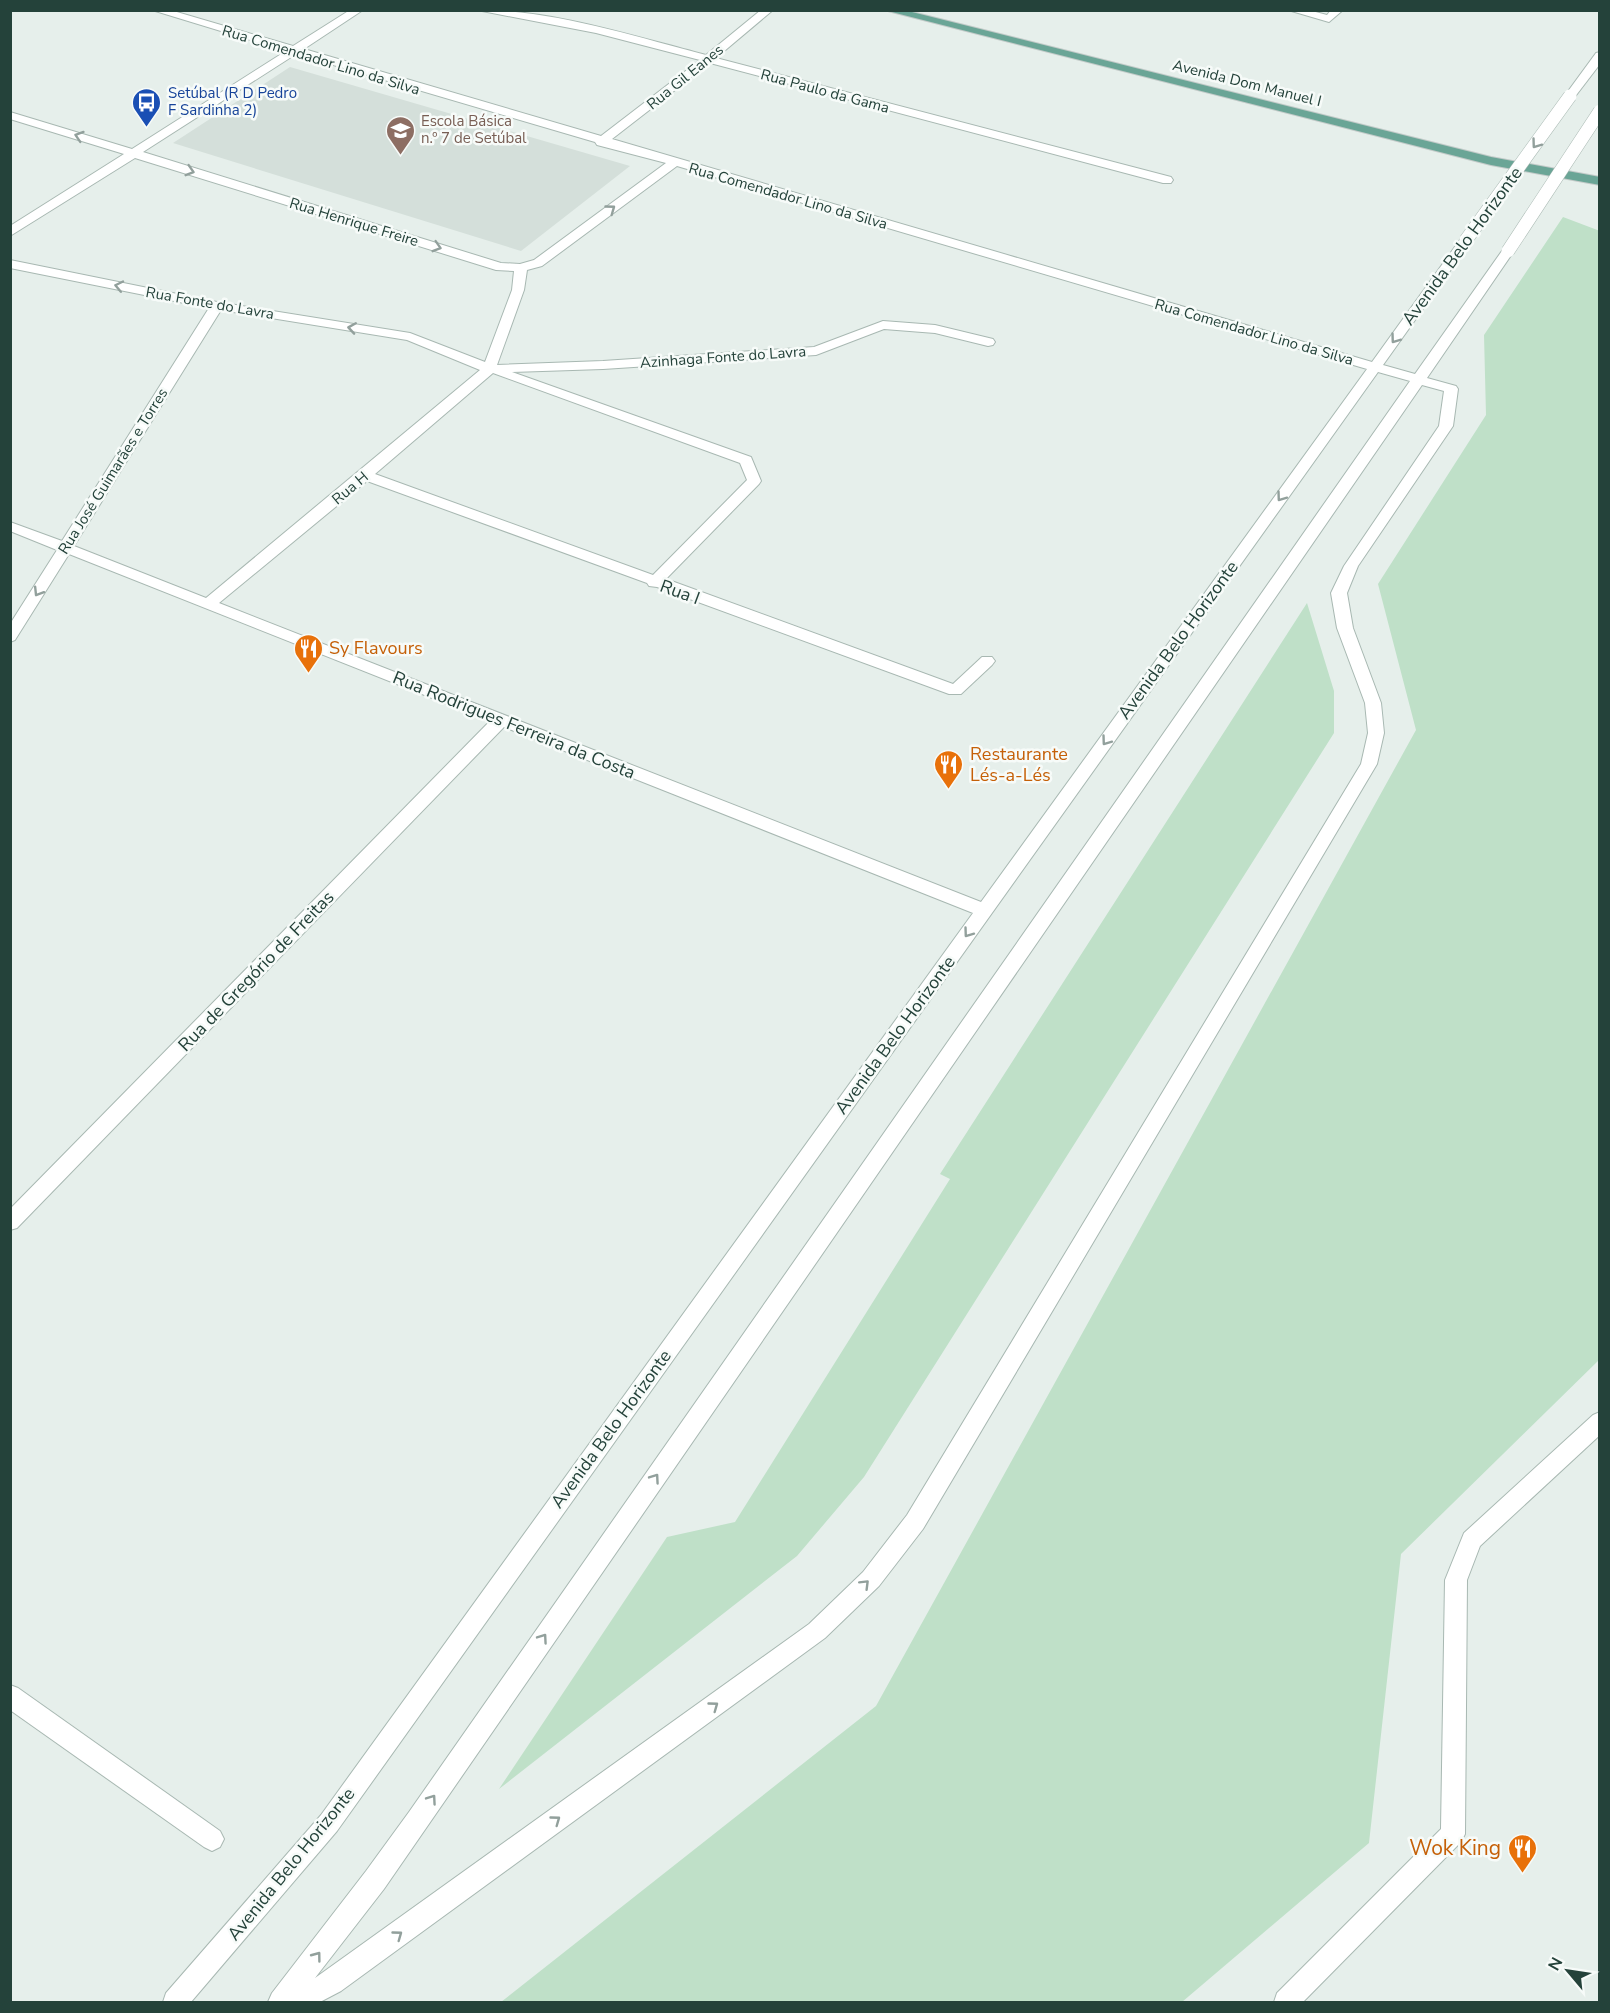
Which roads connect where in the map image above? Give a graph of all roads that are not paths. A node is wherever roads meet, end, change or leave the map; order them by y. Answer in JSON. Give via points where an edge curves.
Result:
{"nodes":[{"id":1,"x":157,"y":10,"type":"edge"},
{"id":2,"x":358,"y":10,"type":"edge"},
{"id":3,"x":482,"y":10,"type":"edge"},
{"id":4,"x":768,"y":10,"type":"edge"},
{"id":5,"x":889,"y":10,"type":"edge"},
{"id":6,"x":1293,"y":10,"type":"edge"},
{"id":7,"x":1338,"y":10,"type":"edge"},
{"id":8,"x":294,"y":52,"type":"junction"},
{"id":9,"x":1599,"y":55,"type":"edge"},
{"id":10,"x":705,"y":60,"type":"junction"},
{"id":11,"x":1599,"y":111,"type":"edge"},
{"id":12,"x":10,"y":115,"type":"edge"},
{"id":13,"x":601,"y":142,"type":"junction"},
{"id":14,"x":134,"y":154,"type":"junction"},
{"id":15,"x":1491,"y":161,"type":"junction"},
{"id":16,"x":674,"y":163,"type":"junction"},
{"id":17,"x":1167,"y":180,"type":"dead end"},
{"id":18,"x":1599,"y":181,"type":"edge"},
{"id":19,"x":1599,"y":194,"type":"edge"},
{"id":20,"x":10,"y":232,"type":"edge"},
{"id":21,"x":10,"y":264,"type":"edge"},
{"id":22,"x":521,"y":268,"type":"junction"},
{"id":23,"x":217,"y":306,"type":"junction"},
{"id":24,"x":988,"y":342,"type":"dead end"},
{"id":25,"x":1374,"y":367,"type":"junction"},
{"id":26,"x":489,"y":369,"type":"junction"},
{"id":27,"x":1418,"y":380,"type":"junction"},
{"id":28,"x":365,"y":475,"type":"junction"},
{"id":29,"x":10,"y":526,"type":"edge"},
{"id":30,"x":65,"y":548,"type":"junction"},
{"id":31,"x":654,"y":583,"type":"junction"},
{"id":32,"x":208,"y":604,"type":"junction"},
{"id":33,"x":10,"y":637,"type":"edge"},
{"id":34,"x":987,"y":661,"type":"dead end"},
{"id":35,"x":501,"y":720,"type":"junction"},
{"id":36,"x":984,"y":910,"type":"junction"},
{"id":37,"x":10,"y":1222,"type":"edge"},
{"id":38,"x":1599,"y":1421,"type":"edge"},
{"id":39,"x":10,"y":1696,"type":"edge"},
{"id":40,"x":212,"y":1839,"type":"dead end"},
{"id":41,"x":175,"y":2002,"type":"edge"},
{"id":42,"x":281,"y":2002,"type":"edge"},
{"id":43,"x":297,"y":2002,"type":"edge"},
{"id":44,"x":1286,"y":2002,"type":"edge"}],
"edges":[{"from":1,"to":8,"type":"street","name":"Rua Comendador Lino da Silva"},
{"from":2,"to":8,"type":"street"},
{"from":3,"to":10,"type":"street","name":"Rua Paulo da Gama","via":[[597,30]]},
{"from":4,"to":10,"type":"street","name":"Rua Gil Eanes"},
{"from":5,"to":15,"type":"main road","name":"Avenida Dom Manuel I"},
{"from":6,"to":7,"type":"street","via":[[1329,20]]},
{"from":8,"to":13,"type":"street","name":"Rua Comendador Lino da Silva"},
{"from":8,"to":14,"type":"street"},
{"from":9,"to":25,"type":"street","name":"Avenida Belo Horizonte","one_way":true,"bridge":true},
{"from":10,"to":13,"type":"street","name":"Rua Gil Eanes"},
{"from":10,"to":17,"type":"street","name":"Rua Paulo da Gama"},
{"from":11,"to":27,"type":"street","name":"Avenida Belo Horizonte","bridge":true},
{"from":14,"to":12,"type":"street","name":"Rua Henrique Freire","one_way":true},
{"from":13,"to":16,"type":"street","name":"Rua Comendador Lino da Silva"},
{"from":14,"to":20,"type":"street"},
{"from":14,"to":22,"type":"street","name":"Rua Henrique Freire","one_way":true,"via":[[500,267]]},
{"from":15,"to":18,"type":"main road","name":"Avenida Dom Manuel I"},
{"from":15,"to":19,"type":"main road"},
{"from":22,"to":16,"type":"street","one_way":true,"via":[[538,263]]},
{"from":16,"to":25,"type":"street","name":"Rua Comendador Lino da Silva"},
{"from":23,"to":21,"type":"street","name":"Rua Fonte do Lavra","one_way":true},
{"from":22,"to":26,"type":"street","name":"Rua H","via":[[518,290]]},
{"from":26,"to":23,"type":"street","name":"Rua Fonte do Lavra","one_way":true,"via":[[410,337]]},
{"from":23,"to":30,"type":"street","name":"Rua José Guimarães e Torres"},
{"from":24,"to":26,"type":"street","name":"Azinhaga Fonte do Lavra","via":[[934,329],[883,325],[816,351]]},
{"from":25,"to":27,"type":"street","name":"Rua Comendador Lino da Silva"},
{"from":25,"to":36,"type":"street","name":"Avenida Belo Horizonte","one_way":true},
{"from":26,"to":28,"type":"street","name":"Rua H"},
{"from":26,"to":31,"type":"street","via":[[746,460],[754,481]]},
{"from":42,"to":27,"type":"street","name":"Avenida Belo Horizonte","one_way":true,"via":[[411,1828]]},
{"from":43,"to":27,"type":"street","name":"Rua Comendador Lino da Silva","one_way":true,"via":[[332,1982],[817,1631],[871,1579],[915,1522],[1369,764],[1376,733],[1373,703],[1345,628],[1339,593],[1351,566],[1446,426],[1450,389]]},
{"from":28,"to":31,"type":"street","name":"Rua I"},
{"from":28,"to":32,"type":"street","name":"Rua H"},
{"from":29,"to":30,"type":"street","name":"Rua Rodrigues Ferreira da Costa"},
{"from":30,"to":32,"type":"street","name":"Rua Rodrigues Ferreira da Costa"},
{"from":30,"to":33,"type":"street","name":"Rua José Guimarães e Torres","one_way":true},
{"from":31,"to":34,"type":"street","name":"Rua I","via":[[955,690]]},
{"from":32,"to":35,"type":"street","name":"Rua Rodrigues Ferreira da Costa"},
{"from":35,"to":36,"type":"street","name":"Rua Rodrigues Ferreira da Costa"},
{"from":35,"to":37,"type":"street","name":"Rua de Gregório de Freitas"},
{"from":36,"to":41,"type":"street","name":"Avenida Belo Horizonte","one_way":true,"via":[[329,1823]]},
{"from":38,"to":44,"type":"street","via":[[1472,1540],[1456,1580],[1452,1834]]},
{"from":39,"to":40,"type":"street"}]}
